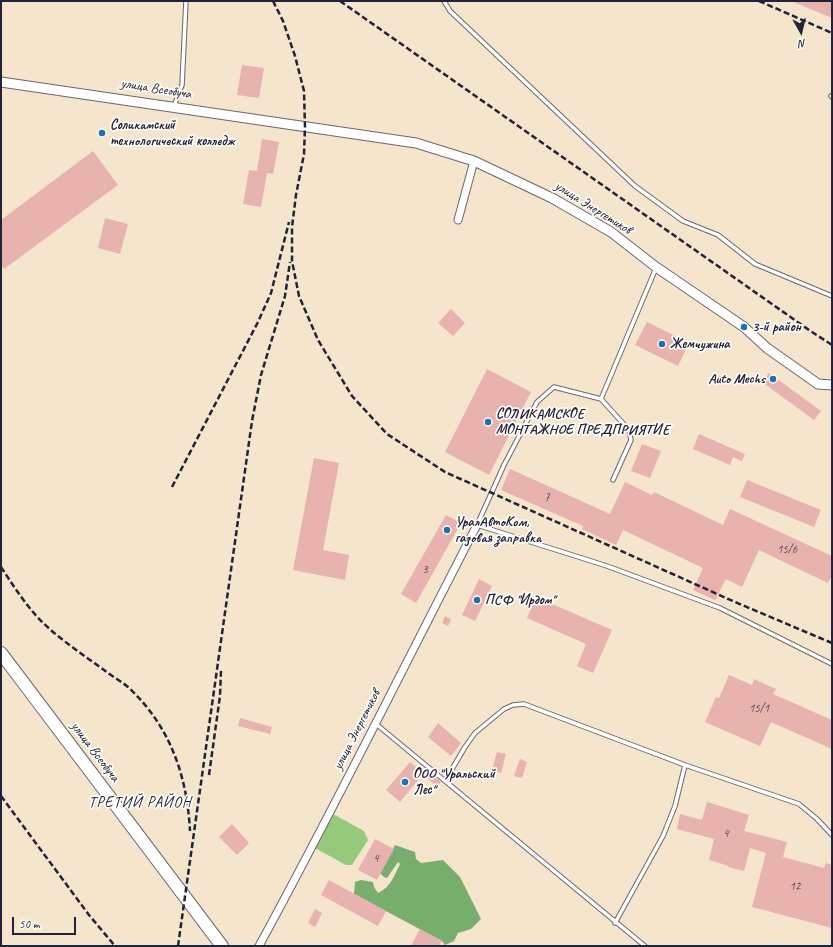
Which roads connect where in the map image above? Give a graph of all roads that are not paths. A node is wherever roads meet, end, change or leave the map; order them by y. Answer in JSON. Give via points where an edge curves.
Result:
{"nodes":[{"id":1,"x":186,"y":1,"type":"edge"},
{"id":2,"x":444,"y":1,"type":"edge"},
{"id":3,"x":1,"y":82,"type":"edge"},
{"id":4,"x":174,"y":107,"type":"junction"},
{"id":5,"x":305,"y":127,"type":"joint"},
{"id":6,"x":474,"y":161,"type":"junction"},
{"id":7,"x":458,"y":220,"type":"dead end"},
{"id":8,"x":656,"y":267,"type":"junction"},
{"id":9,"x":832,"y":296,"type":"edge"},
{"id":10,"x":832,"y":385,"type":"edge"},
{"id":11,"x":600,"y":399,"type":"junction"},
{"id":12,"x":613,"y":480,"type":"dead end"},
{"id":13,"x":477,"y":525,"type":"junction"},
{"id":14,"x":1,"y":653,"type":"edge"},
{"id":15,"x":832,"y":664,"type":"edge"},
{"id":16,"x":376,"y":724,"type":"junction"},
{"id":17,"x":685,"y":765,"type":"junction"},
{"id":18,"x":445,"y":781,"type":"junction"},
{"id":19,"x":832,"y":835,"type":"edge"},
{"id":20,"x":615,"y":923,"type":"junction"},
{"id":21,"x":222,"y":946,"type":"edge"},
{"id":22,"x":259,"y":946,"type":"edge"},
{"id":23,"x":644,"y":946,"type":"edge"}],
"edges":[{"from":1,"to":4,"type":"lane","via":[[182,85]]},
{"from":2,"to":9,"type":"lane","via":[[450,11],[635,186],[683,221],[718,235],[755,264]]},
{"from":3,"to":4,"type":"street","name":"улица Всеобуча"},
{"from":4,"to":5,"type":"street","name":"улица Всеобуча"},
{"from":5,"to":6,"type":"street","name":"улица Энергетиков","via":[[416,143]]},
{"from":6,"to":7,"type":"street"},
{"from":6,"to":8,"type":"street","name":"улица Энергетиков","via":[[552,198],[611,232]]},
{"from":8,"to":10,"type":"street","name":"улица Энергетиков","via":[[744,327],[767,348],[818,384]]},
{"from":8,"to":11,"type":"lane"},
{"from":11,"to":12,"type":"lane","via":[[629,430],[631,440]]},
{"from":11,"to":13,"type":"lane","via":[[554,387],[537,402],[504,465]]},
{"from":13,"to":15,"type":"lane","via":[[607,566],[720,608]]},
{"from":13,"to":16,"type":"street","name":"улица Энергетиков"},
{"from":14,"to":21,"type":"main road","name":"улица Всеобуча"},
{"from":16,"to":18,"type":"lane"},
{"from":16,"to":22,"type":"street","name":"улица Энергетиков"},
{"from":17,"to":18,"type":"lane","via":[[524,704],[504,709],[475,733]]},
{"from":17,"to":19,"type":"lane","via":[[799,804]]},
{"from":17,"to":20,"type":"lane","via":[[675,806],[663,836]]},
{"from":18,"to":20,"type":"lane"},
{"from":20,"to":23,"type":"lane"}]}
